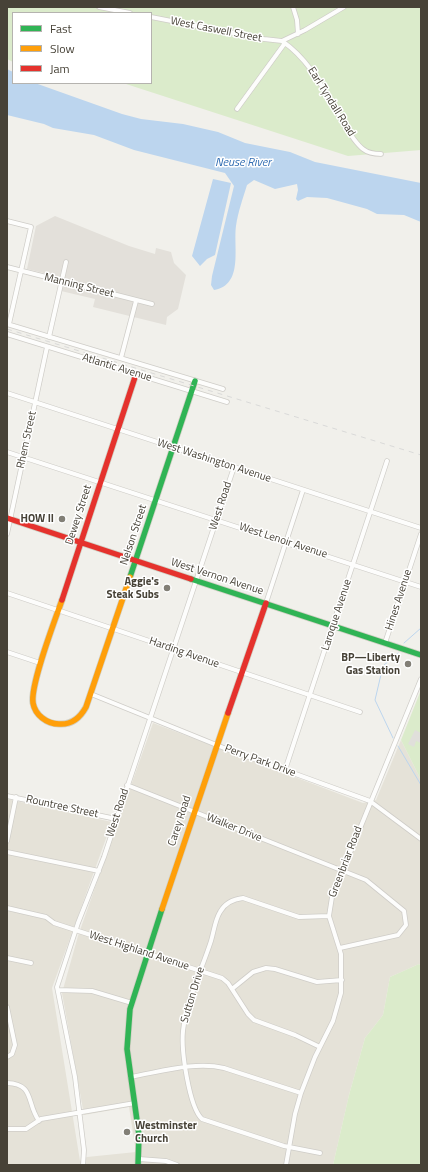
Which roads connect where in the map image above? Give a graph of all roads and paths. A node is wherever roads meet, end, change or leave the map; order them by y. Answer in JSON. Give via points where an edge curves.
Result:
{"nodes":[{"id":1,"x":99,"y":7,"type":"edge"},
{"id":2,"x":293,"y":7,"type":"edge"},
{"id":3,"x":344,"y":7,"type":"edge"},
{"id":4,"x":125,"y":12,"type":"edge"},
{"id":5,"x":152,"y":17,"type":"edge"},
{"id":6,"x":298,"y":34,"type":"junction"},
{"id":7,"x":283,"y":42,"type":"junction"},
{"id":8,"x":237,"y":109,"type":"dead end"},
{"id":9,"x":381,"y":154,"type":"dead end"},
{"id":10,"x":7,"y":221,"type":"edge"},
{"id":11,"x":66,"y":262,"type":"dead end"},
{"id":12,"x":7,"y":267,"type":"edge"},
{"id":13,"x":21,"y":271,"type":"junction"},
{"id":14,"x":61,"y":282,"type":"junction"},
{"id":15,"x":136,"y":300,"type":"junction"},
{"id":16,"x":152,"y":304,"type":"dead end"},
{"id":17,"x":8,"y":324,"type":"edge"},
{"id":18,"x":7,"y":335,"type":"edge"},
{"id":19,"x":49,"y":336,"type":"junction"},
{"id":20,"x":47,"y":347,"type":"junction"},
{"id":21,"x":121,"y":358,"type":"junction"},
{"id":22,"x":136,"y":374,"type":"junction"},
{"id":23,"x":195,"y":381,"type":"junction"},
{"id":24,"x":223,"y":389,"type":"dead end"},
{"id":25,"x":192,"y":391,"type":"junction"},
{"id":26,"x":7,"y":393,"type":"edge"},
{"id":27,"x":35,"y":402,"type":"junction"},
{"id":28,"x":226,"y":402,"type":"dead end"},
{"id":29,"x":118,"y":429,"type":"junction"},
{"id":30,"x":174,"y":448,"type":"junction"},
{"id":31,"x":7,"y":452,"type":"edge"},
{"id":32,"x":24,"y":458,"type":"junction"},
{"id":33,"x":387,"y":460,"type":"dead end"},
{"id":34,"x":234,"y":467,"type":"junction"},
{"id":35,"x":100,"y":482,"type":"junction"},
{"id":36,"x":303,"y":490,"type":"junction"},
{"id":37,"x":156,"y":501,"type":"junction"},
{"id":38,"x":371,"y":512,"type":"junction"},
{"id":39,"x":9,"y":518,"type":"edge"},
{"id":40,"x":216,"y":520,"type":"junction"},
{"id":41,"x":421,"y":528,"type":"edge"},
{"id":42,"x":7,"y":534,"type":"edge"},
{"id":43,"x":421,"y":534,"type":"edge"},
{"id":44,"x":285,"y":542,"type":"junction"},
{"id":45,"x":81,"y":543,"type":"junction"},
{"id":46,"x":136,"y":561,"type":"junction"},
{"id":47,"x":354,"y":565,"type":"junction"},
{"id":48,"x":196,"y":581,"type":"junction"},
{"id":49,"x":406,"y":582,"type":"junction"},
{"id":50,"x":421,"y":587,"type":"edge"},
{"id":51,"x":7,"y":593,"type":"edge"},
{"id":52,"x":266,"y":603,"type":"junction"},
{"id":53,"x":58,"y":610,"type":"junction"},
{"id":54,"x":334,"y":625,"type":"junction"},
{"id":55,"x":114,"y":628,"type":"junction"},
{"id":56,"x":385,"y":643,"type":"junction"},
{"id":57,"x":174,"y":649,"type":"junction"},
{"id":58,"x":7,"y":652,"type":"edge"},
{"id":59,"x":421,"y":655,"type":"edge"},
{"id":60,"x":40,"y":663,"type":"junction"},
{"id":61,"x":242,"y":673,"type":"junction"},
{"id":62,"x":421,"y":679,"type":"edge"},
{"id":63,"x":91,"y":694,"type":"junction"},
{"id":64,"x":310,"y":695,"type":"junction"},
{"id":65,"x":360,"y":712,"type":"dead end"},
{"id":66,"x":150,"y":718,"type":"junction"},
{"id":67,"x":217,"y":745,"type":"junction"},
{"id":68,"x":286,"y":770,"type":"junction"},
{"id":69,"x":127,"y":785,"type":"junction"},
{"id":70,"x":7,"y":796,"type":"edge"},
{"id":71,"x":16,"y":798,"type":"junction"},
{"id":72,"x":370,"y":801,"type":"junction"},
{"id":73,"x":194,"y":812,"type":"junction"},
{"id":74,"x":116,"y":819,"type":"junction"},
{"id":75,"x":421,"y":839,"type":"edge"},
{"id":76,"x":7,"y":841,"type":"edge"},
{"id":77,"x":7,"y":852,"type":"edge"},
{"id":78,"x":99,"y":871,"type":"junction"},
{"id":79,"x":342,"y":871,"type":"junction"},
{"id":80,"x":7,"y":908,"type":"edge"},
{"id":81,"x":329,"y":916,"type":"junction"},
{"id":82,"x":76,"y":930,"type":"junction"},
{"id":83,"x":340,"y":948,"type":"junction"},
{"id":84,"x":147,"y":953,"type":"junction"},
{"id":85,"x":7,"y":958,"type":"edge"},
{"id":86,"x":31,"y":963,"type":"dead end"},
{"id":87,"x":200,"y":971,"type":"junction"},
{"id":88,"x":342,"y":980,"type":"junction"},
{"id":89,"x":232,"y":989,"type":"junction"},
{"id":90,"x":58,"y":990,"type":"junction"},
{"id":91,"x":132,"y":1003,"type":"junction"},
{"id":92,"x":7,"y":1007,"type":"edge"},
{"id":93,"x":320,"y":1047,"type":"junction"},
{"id":94,"x":7,"y":1057,"type":"edge"},
{"id":95,"x":185,"y":1068,"type":"junction"},
{"id":96,"x":130,"y":1077,"type":"junction"},
{"id":97,"x":7,"y":1082,"type":"edge"},
{"id":98,"x":301,"y":1093,"type":"junction"},
{"id":99,"x":135,"y":1103,"type":"junction"},
{"id":100,"x":80,"y":1112,"type":"junction"},
{"id":101,"x":39,"y":1121,"type":"junction"},
{"id":102,"x":7,"y":1129,"type":"edge"},
{"id":103,"x":289,"y":1147,"type":"junction"},
{"id":104,"x":320,"y":1153,"type":"dead end"},
{"id":105,"x":139,"y":1162,"type":"edge"},
{"id":106,"x":83,"y":1165,"type":"edge"},
{"id":107,"x":177,"y":1165,"type":"edge"},
{"id":108,"x":286,"y":1165,"type":"edge"}],
"edges":[{"from":1,"to":4,"type":"street"},
{"from":2,"to":6,"type":"street"},
{"from":3,"to":6,"type":"street"},
{"from":5,"to":7,"type":"street","name":"West Caswell Street"},
{"from":6,"to":7,"type":"street"},
{"from":7,"to":8,"type":"street"},
{"from":7,"to":9,"type":"street","name":"Earl Tyndall Road","via":[[310,66],[356,141],[365,151]]},
{"from":10,"to":13,"type":"street","via":[[31,227]]},
{"from":11,"to":14,"type":"street"},
{"from":12,"to":13,"type":"street","name":"Manning Street"},
{"from":13,"to":14,"type":"street","name":"Manning Street"},
{"from":13,"to":17,"type":"street"},
{"from":14,"to":15,"type":"street","name":"Manning Street"},
{"from":14,"to":19,"type":"street"},
{"from":15,"to":16,"type":"street","name":"Manning Street"},
{"from":15,"to":21,"type":"street"},
{"from":17,"to":19,"type":"street","name":"Atlantic Avenue"},
{"from":18,"to":20,"type":"street","name":"Atlantic Avenue"},
{"from":19,"to":21,"type":"street","name":"Atlantic Avenue"},
{"from":20,"to":22,"type":"street","name":"Atlantic Avenue"},
{"from":20,"to":27,"type":"street","name":"Rhem Street"},
{"from":21,"to":23,"type":"street","name":"Atlantic Avenue"},
{"from":22,"to":25,"type":"street","name":"Atlantic Avenue"},
{"from":22,"to":29,"type":"street","name":"Dewey Street"},
{"from":23,"to":24,"type":"street","name":"Atlantic Avenue"},
{"from":23,"to":25,"type":"street","name":"Nelson Street"},
{"from":25,"to":28,"type":"street","name":"Atlantic Avenue"},
{"from":25,"to":30,"type":"street","name":"Nelson Street"},
{"from":26,"to":27,"type":"street","name":"West Washington Avenue"},
{"from":27,"to":29,"type":"street","name":"West Washington Avenue"},
{"from":27,"to":32,"type":"street","name":"Rhem Street"},
{"from":29,"to":30,"type":"street","name":"West Washington Avenue"},
{"from":29,"to":35,"type":"street","name":"Dewey Street"},
{"from":30,"to":34,"type":"street","name":"West Washington Avenue"},
{"from":30,"to":37,"type":"street","name":"Nelson Street"},
{"from":31,"to":32,"type":"street","name":"West Lenoir Avenue"},
{"from":32,"to":35,"type":"street","name":"West Lenoir Avenue"},
{"from":32,"to":39,"type":"street","name":"Rhem Street"},
{"from":33,"to":38,"type":"street","name":"Laroque Avenue"},
{"from":34,"to":36,"type":"street","name":"West Washington Avenue"},
{"from":34,"to":40,"type":"street","name":"West Road"},
{"from":35,"to":37,"type":"street","name":"West Lenoir Avenue"},
{"from":35,"to":45,"type":"street","name":"Dewey Street"},
{"from":36,"to":38,"type":"street","name":"West Washington Avenue"},
{"from":36,"to":44,"type":"street","name":"Carey Road"},
{"from":37,"to":40,"type":"street","name":"West Lenoir Avenue"},
{"from":37,"to":46,"type":"street","name":"Nelson Street"},
{"from":38,"to":41,"type":"street","name":"West Washington Avenue"},
{"from":38,"to":47,"type":"street","name":"Laroque Avenue"},
{"from":39,"to":42,"type":"street","name":"Rhem Street"},
{"from":39,"to":45,"type":"street","name":"West Vernon Avenue"},
{"from":40,"to":44,"type":"street","name":"West Lenoir Avenue"},
{"from":40,"to":48,"type":"street","name":"West Road"},
{"from":43,"to":49,"type":"street","name":"Hines Avenue"},
{"from":44,"to":47,"type":"street","name":"West Lenoir Avenue"},
{"from":44,"to":52,"type":"street","name":"Carey Road"},
{"from":45,"to":46,"type":"street","name":"West Vernon Avenue"},
{"from":45,"to":53,"type":"street","name":"Dewey Street"},
{"from":46,"to":48,"type":"street","name":"West Vernon Avenue"},
{"from":46,"to":55,"type":"street","name":"Nelson Street"},
{"from":47,"to":49,"type":"street","name":"West Lenoir Avenue"},
{"from":47,"to":54,"type":"street","name":"Laroque Avenue"},
{"from":48,"to":52,"type":"street","name":"West Vernon Avenue"},
{"from":48,"to":57,"type":"street","name":"West Road"},
{"from":49,"to":50,"type":"street","name":"West Lenoir Avenue"},
{"from":49,"to":56,"type":"street","name":"Hines Avenue"},
{"from":51,"to":53,"type":"street","name":"Harding Avenue"},
{"from":52,"to":54,"type":"street","name":"West Vernon Avenue"},
{"from":52,"to":61,"type":"street","name":"Carey Road"},
{"from":53,"to":55,"type":"street","name":"Harding Avenue"},
{"from":53,"to":60,"type":"street","name":"Dewey Street"},
{"from":54,"to":56,"type":"street","name":"West Vernon Avenue"},
{"from":54,"to":64,"type":"street","name":"Laroque Avenue"},
{"from":55,"to":57,"type":"street","name":"Harding Avenue"},
{"from":55,"to":63,"type":"street","name":"Nelson Street"},
{"from":56,"to":59,"type":"street","name":"West Vernon Avenue"},
{"from":57,"to":61,"type":"street","name":"Harding Avenue"},
{"from":57,"to":66,"type":"street","name":"West Road"},
{"from":58,"to":60,"type":"street"},
{"from":60,"to":63,"type":"street","name":"Dewey Street","via":[[33,700],[38,713],[47,722],[64,724],[76,720]]},
{"from":61,"to":64,"type":"street","name":"Harding Avenue"},
{"from":61,"to":67,"type":"street","name":"Carey Road"},
{"from":62,"to":72,"type":"street","name":"Greenbriar Road"},
{"from":63,"to":66,"type":"street","name":"Perry Park Drive"},
{"from":64,"to":65,"type":"street","name":"Harding Avenue"},
{"from":64,"to":68,"type":"street","name":"Laroque Avenue"},
{"from":66,"to":67,"type":"street","name":"Perry Park Drive"},
{"from":66,"to":69,"type":"street","name":"West Road"},
{"from":67,"to":68,"type":"street","name":"Perry Park Drive"},
{"from":67,"to":73,"type":"street","name":"Carey Road"},
{"from":68,"to":72,"type":"street","name":"Perry Park Drive"},
{"from":69,"to":73,"type":"street","name":"Walker Drive"},
{"from":69,"to":74,"type":"street","name":"West Road"},
{"from":70,"to":71,"type":"street","name":"Rountree Street"},
{"from":71,"to":74,"type":"street","name":"Rountree Street"},
{"from":71,"to":76,"type":"street"},
{"from":72,"to":75,"type":"street","name":"Perry Park Drive"},
{"from":72,"to":79,"type":"street","name":"Greenbriar Road"},
{"from":73,"to":79,"type":"street","name":"Walker Drive"},
{"from":73,"to":84,"type":"street","name":"Carey Road"},
{"from":74,"to":78,"type":"street","name":"West Road"},
{"from":77,"to":78,"type":"street"},
{"from":78,"to":82,"type":"street","name":"West Road"},
{"from":79,"to":81,"type":"street","name":"Greenbriar Road","via":[[332,897]]},
{"from":79,"to":83,"type":"street","name":"Walker Drive","via":[[372,884],[403,909],[407,919],[404,930],[396,936]]},
{"from":80,"to":82,"type":"street","name":"West Highland Avenue","via":[[46,916],[54,923]]},
{"from":81,"to":83,"type":"street","name":"Greenbriar Road"},
{"from":81,"to":87,"type":"street","name":"Sutton Drive","via":[[299,917],[249,899],[235,900],[220,912]]},
{"from":82,"to":84,"type":"street","name":"West Highland Avenue"},
{"from":82,"to":90,"type":"street","name":"West Road"},
{"from":83,"to":88,"type":"street","name":"Greenbriar Road"},
{"from":84,"to":87,"type":"street","name":"West Highland Avenue"},
{"from":84,"to":91,"type":"street","name":"Carey Road"},
{"from":85,"to":86,"type":"street"},
{"from":87,"to":89,"type":"street","name":"West Highland Avenue","via":[[222,978]]},
{"from":87,"to":95,"type":"street","name":"Sutton Drive","via":[[184,1026],[182,1045]]},
{"from":88,"to":89,"type":"street","via":[[317,982],[266,968],[253,972]]},
{"from":88,"to":93,"type":"street","name":"Greenbriar Road","via":[[336,1013]]},
{"from":89,"to":93,"type":"street","name":"West Highland Avenue","via":[[254,1020],[295,1034]]},
{"from":90,"to":91,"type":"street","via":[[92,991]]},
{"from":90,"to":100,"type":"street","name":"West Road"},
{"from":91,"to":96,"type":"street","name":"Carey Road","via":[[126,1036]]},
{"from":92,"to":94,"type":"street","via":[[15,1045],[12,1054]]},
{"from":93,"to":98,"type":"street","name":"Greenbriar Road"},
{"from":95,"to":96,"type":"street"},
{"from":95,"to":98,"type":"street","via":[[220,1067]]},
{"from":95,"to":103,"type":"street","name":"Sutton Drive","via":[[195,1109],[202,1119]]},
{"from":96,"to":99,"type":"street","name":"Carey Road"},
{"from":97,"to":101,"type":"street","via":[[18,1083],[27,1090],[32,1110]]},
{"from":98,"to":103,"type":"street","name":"Greenbriar Road"},
{"from":99,"to":100,"type":"street"},
{"from":99,"to":105,"type":"street","name":"Carey Road","via":[[140,1135]]},
{"from":100,"to":101,"type":"street"},
{"from":100,"to":106,"type":"street","name":"West Road"},
{"from":101,"to":102,"type":"street","via":[[26,1129]]},
{"from":103,"to":104,"type":"street","name":"Sutton Drive"},
{"from":103,"to":108,"type":"street","name":"Greenbriar Road"},
{"from":105,"to":107,"type":"street","via":[[166,1161]]}]}
